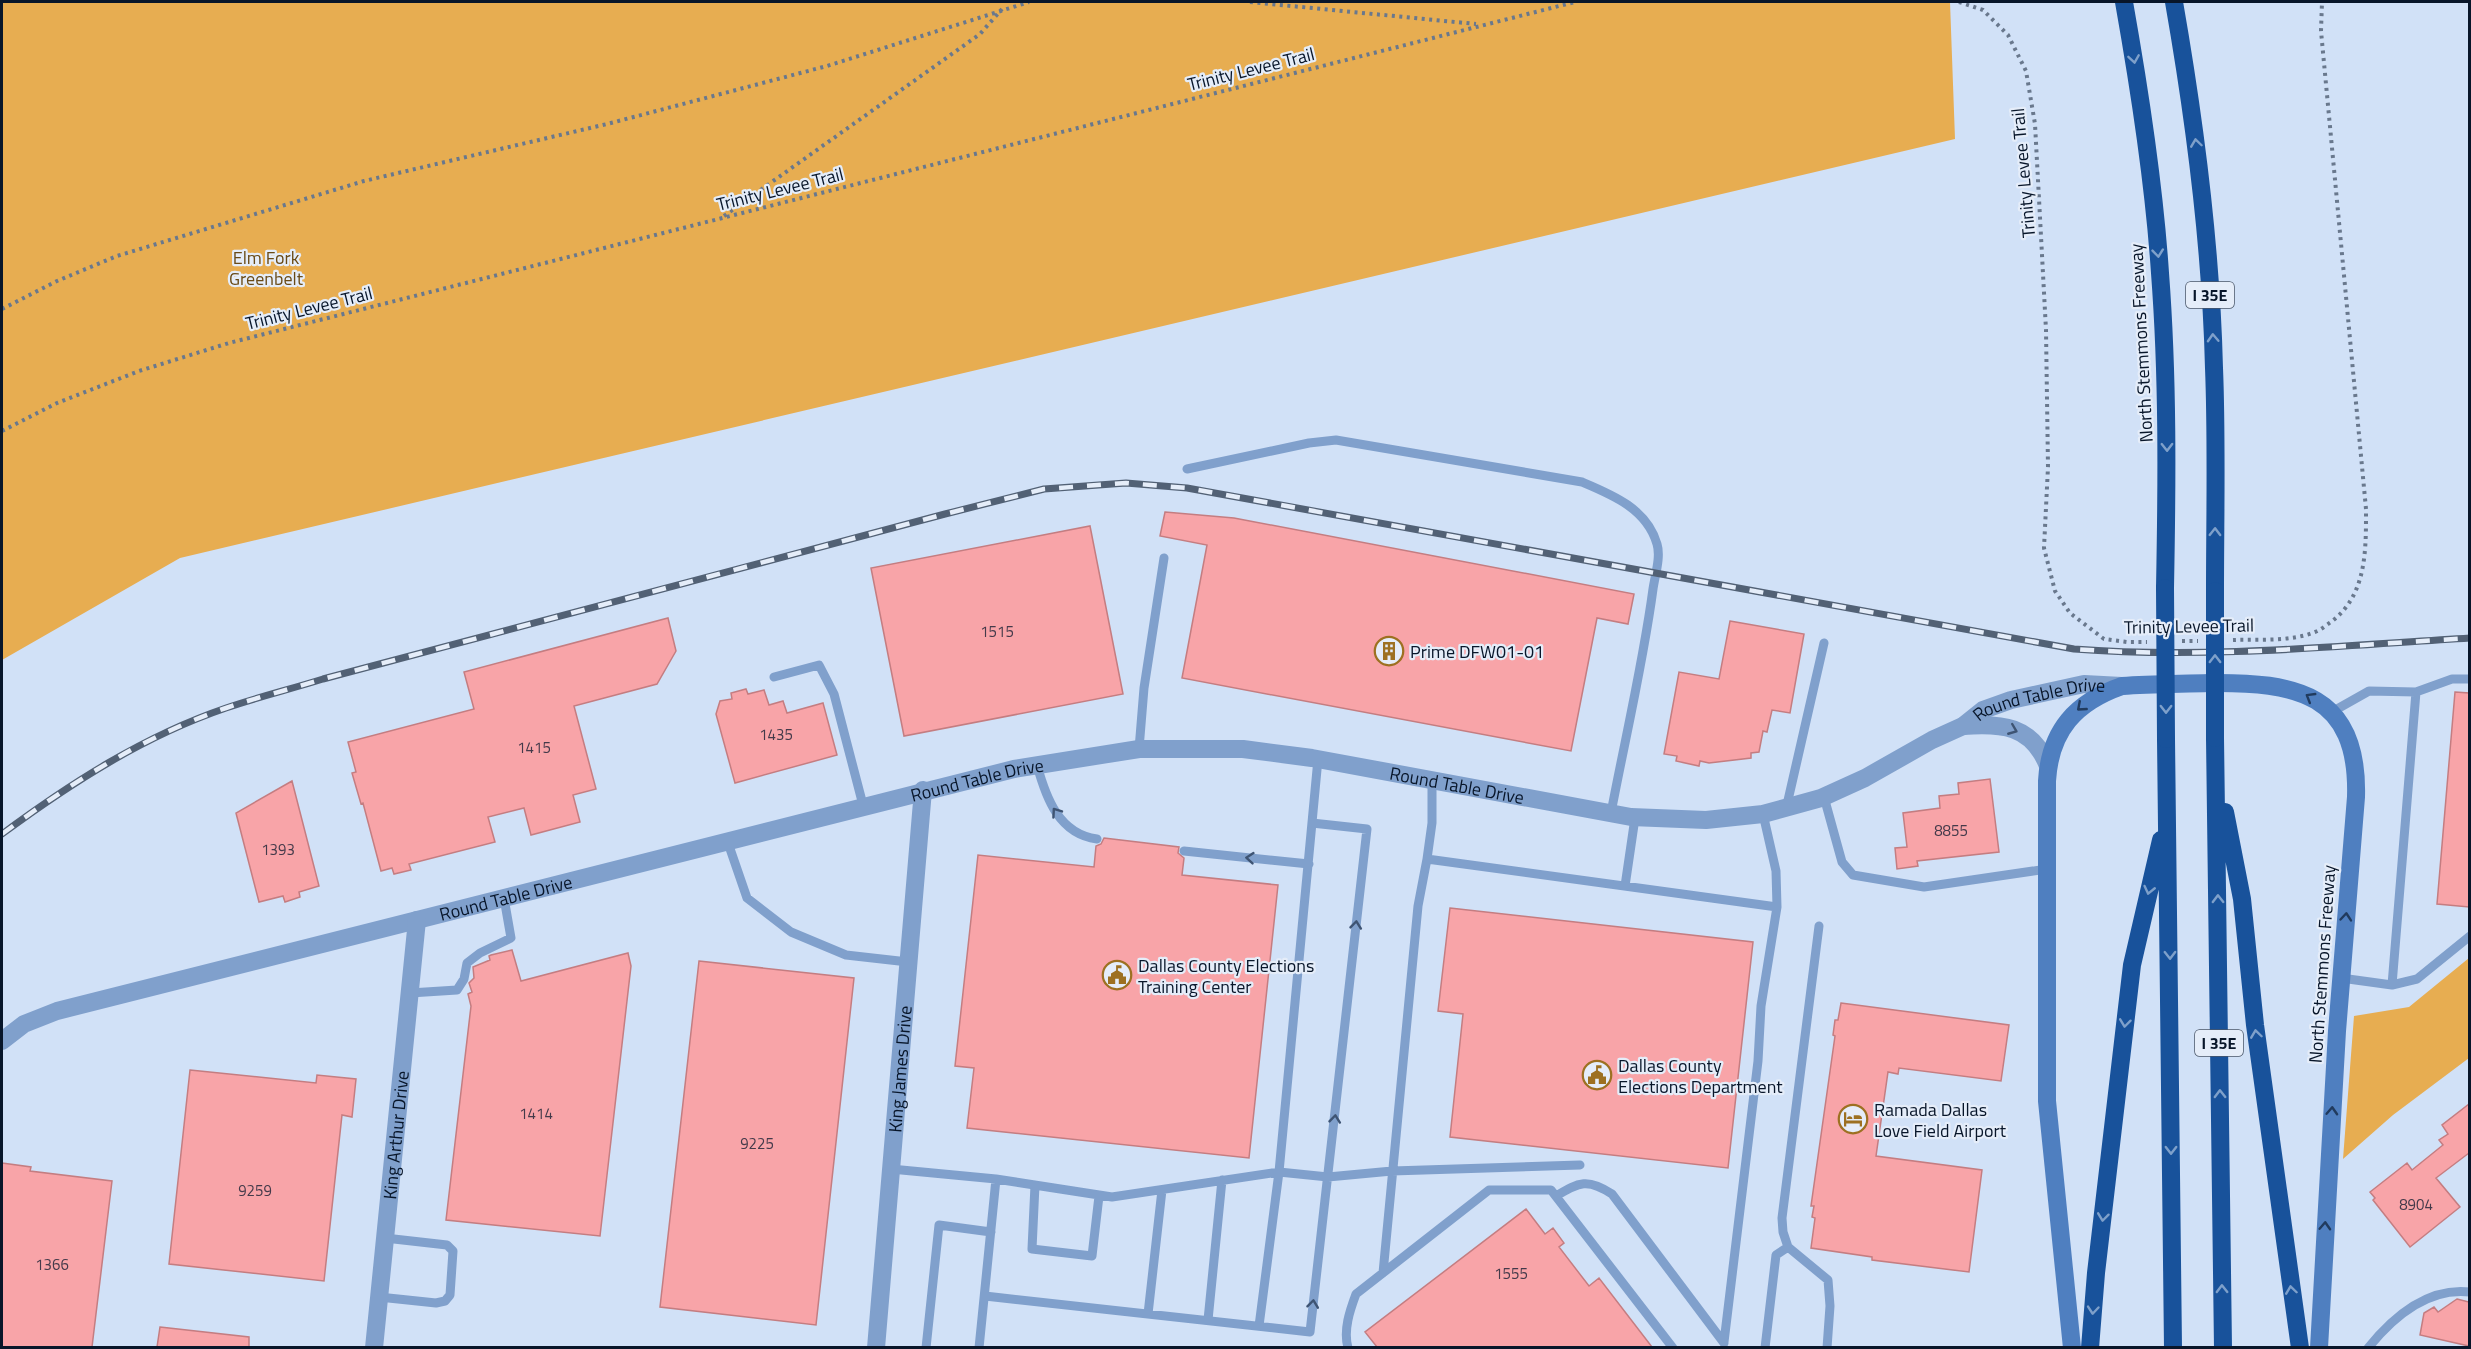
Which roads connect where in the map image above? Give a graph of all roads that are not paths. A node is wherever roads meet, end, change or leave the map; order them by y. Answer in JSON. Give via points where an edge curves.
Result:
{"nodes":[{"id":1,"x":2124,"y":2,"type":"edge"},
{"id":2,"x":2174,"y":2,"type":"edge"},
{"id":3,"x":1187,"y":469,"type":"dead end"},
{"id":4,"x":1164,"y":558,"type":"dead end"},
{"id":5,"x":1824,"y":643,"type":"dead end"},
{"id":6,"x":774,"y":677,"type":"dead end"},
{"id":7,"x":2469,"y":679,"type":"edge"},
{"id":8,"x":2122,"y":686,"type":"junction"},
{"id":9,"x":2415,"y":692,"type":"junction"},
{"id":10,"x":2330,"y":713,"type":"junction"},
{"id":11,"x":1963,"y":726,"type":"junction"},
{"id":12,"x":1139,"y":749,"type":"junction"},
{"id":13,"x":1318,"y":759,"type":"junction"},
{"id":14,"x":1037,"y":765,"type":"junction"},
{"id":15,"x":2048,"y":766,"type":"junction"},
{"id":16,"x":2216,"y":769,"type":"junction"},
{"id":17,"x":1432,"y":780,"type":"junction"},
{"id":18,"x":923,"y":790,"type":"junction"},
{"id":19,"x":1824,"y":797,"type":"junction"},
{"id":20,"x":863,"y":805,"type":"junction"},
{"id":21,"x":1786,"y":809,"type":"junction"},
{"id":22,"x":2167,"y":812,"type":"junction"},
{"id":23,"x":1611,"y":813,"type":"junction"},
{"id":24,"x":1762,"y":814,"type":"junction"},
{"id":25,"x":1635,"y":818,"type":"junction"},
{"id":26,"x":1312,"y":823,"type":"junction"},
{"id":27,"x":1097,"y":839,"type":"dead end"},
{"id":28,"x":727,"y":840,"type":"junction"},
{"id":29,"x":1184,"y":851,"type":"dead end"},
{"id":30,"x":1428,"y":859,"type":"junction"},
{"id":31,"x":1309,"y":864,"type":"junction"},
{"id":32,"x":2047,"y":869,"type":"junction"},
{"id":33,"x":1625,"y":886,"type":"junction"},
{"id":34,"x":504,"y":898,"type":"junction"},
{"id":35,"x":1777,"y":907,"type":"junction"},
{"id":36,"x":417,"y":920,"type":"junction"},
{"id":37,"x":1819,"y":926,"type":"dead end"},
{"id":38,"x":2469,"y":936,"type":"edge"},
{"id":39,"x":909,"y":962,"type":"junction"},
{"id":40,"x":2341,"y":978,"type":"junction"},
{"id":41,"x":2392,"y":985,"type":"junction"},
{"id":42,"x":410,"y":993,"type":"junction"},
{"id":43,"x":2,"y":1041,"type":"edge"},
{"id":44,"x":1580,"y":1165,"type":"dead end"},
{"id":45,"x":891,"y":1169,"type":"junction"},
{"id":46,"x":1392,"y":1171,"type":"junction"},
{"id":47,"x":1279,"y":1172,"type":"junction"},
{"id":48,"x":1328,"y":1177,"type":"junction"},
{"id":49,"x":996,"y":1179,"type":"junction"},
{"id":50,"x":1222,"y":1180,"type":"junction"},
{"id":51,"x":1035,"y":1185,"type":"junction"},
{"id":52,"x":1162,"y":1190,"type":"junction"},
{"id":53,"x":1100,"y":1196,"type":"junction"},
{"id":54,"x":1556,"y":1196,"type":"junction"},
{"id":55,"x":991,"y":1232,"type":"junction"},
{"id":56,"x":385,"y":1238,"type":"junction"},
{"id":57,"x":1788,"y":1247,"type":"junction"},
{"id":58,"x":1383,"y":1273,"type":"junction"},
{"id":59,"x":2469,"y":1292,"type":"edge"},
{"id":60,"x":985,"y":1296,"type":"junction"},
{"id":61,"x":379,"y":1298,"type":"junction"},
{"id":62,"x":1149,"y":1314,"type":"junction"},
{"id":63,"x":1208,"y":1320,"type":"junction"},
{"id":64,"x":1259,"y":1326,"type":"junction"},
{"id":65,"x":1724,"y":1345,"type":"edge"},
{"id":66,"x":374,"y":1347,"type":"edge"},
{"id":67,"x":876,"y":1347,"type":"edge"},
{"id":68,"x":926,"y":1347,"type":"edge"},
{"id":69,"x":979,"y":1347,"type":"edge"},
{"id":70,"x":1348,"y":1347,"type":"edge"},
{"id":71,"x":1673,"y":1347,"type":"edge"},
{"id":72,"x":1765,"y":1347,"type":"edge"},
{"id":73,"x":1827,"y":1347,"type":"edge"},
{"id":74,"x":2072,"y":1347,"type":"edge"},
{"id":75,"x":2090,"y":1347,"type":"edge"},
{"id":76,"x":2173,"y":1347,"type":"edge"},
{"id":77,"x":2223,"y":1347,"type":"edge"},
{"id":78,"x":2300,"y":1347,"type":"edge"},
{"id":79,"x":2319,"y":1347,"type":"edge"},
{"id":80,"x":2368,"y":1347,"type":"edge"}],
"edges":[{"from":1,"to":22,"type":"highway","name":"North Stemmons Freeway","number":"I 35E","one_way":true,"bridge":true,"via":[[2151,171],[2160,273],[2167,470]]},
{"from":16,"to":2,"type":"highway","number":"I 35E","one_way":true,"bridge":true,"via":[[2214,366],[2198,157]]},
{"from":3,"to":23,"type":"lane","via":[[1336,440],[1582,482],[1620,498],[1640,515],[1657,543],[1658,553]]},
{"from":4,"to":12,"type":"lane"},
{"from":5,"to":21,"type":"lane"},
{"from":6,"to":20,"type":"lane","via":[[819,665],[834,694]]},
{"from":7,"to":9,"type":"lane","via":[[2452,679]]},
{"from":10,"to":8,"type":"main road","name":"North Stemmons Freeway","one_way":true,"via":[[2297,690],[2263,683]]},
{"from":8,"to":11,"type":"street","name":"Round Table Drive","via":[[2084,684],[2035,694],[1983,710]]},
{"from":8,"to":15,"type":"main road","name":"North Stemmons Freeway","one_way":true,"via":[[2093,698],[2068,720],[2054,743]]},
{"from":9,"to":10,"type":"lane","via":[[2369,691]]},
{"from":9,"to":41,"type":"lane"},
{"from":40,"to":10,"type":"main road","name":"North Stemmons Freeway","one_way":true,"via":[[2357,778],[2347,735]]},
{"from":11,"to":15,"type":"street","name":"Round Table Drive","one_way":true,"via":[[1988,724],[2014,729],[2036,745]]},
{"from":11,"to":19,"type":"street","name":"Round Table Drive"},
{"from":12,"to":13,"type":"street","name":"Round Table Drive","via":[[1243,749]]},
{"from":12,"to":14,"type":"street","name":"Round Table Drive"},
{"from":13,"to":17,"type":"street","name":"Round Table Drive"},
{"from":13,"to":26,"type":"lane"},
{"from":14,"to":18,"type":"street","name":"Round Table Drive"},
{"from":27,"to":14,"type":"lane","one_way":true,"via":[[1083,837],[1062,821],[1045,796]]},
{"from":15,"to":32,"type":"main road","name":"North Stemmons Freeway"},
{"from":77,"to":16,"type":"highway","number":"I 35E","one_way":true},
{"from":78,"to":16,"type":"highway","one_way":true,"via":[[2254,1015],[2242,898]]},
{"from":17,"to":23,"type":"street","name":"Round Table Drive"},
{"from":17,"to":30,"type":"lane"},
{"from":18,"to":20,"type":"street","name":"Round Table Drive"},
{"from":18,"to":39,"type":"street","name":"King James Drive"},
{"from":19,"to":21,"type":"street","name":"Round Table Drive"},
{"from":19,"to":32,"type":"lane","via":[[1842,862],[1853,875],[1924,887]]},
{"from":20,"to":28,"type":"street","name":"Round Table Drive"},
{"from":21,"to":24,"type":"street","name":"Round Table Drive"},
{"from":22,"to":75,"type":"highway","one_way":true,"via":[[2132,965]]},
{"from":22,"to":76,"type":"highway","name":"North Stemmons Freeway","number":"I 35E","one_way":true},
{"from":23,"to":25,"type":"street","name":"Round Table Drive"},
{"from":24,"to":25,"type":"street","name":"Round Table Drive","via":[[1706,820]]},
{"from":24,"to":35,"type":"lane","via":[[1776,872]]},
{"from":25,"to":33,"type":"lane"},
{"from":26,"to":31,"type":"lane"},
{"from":48,"to":26,"type":"lane","one_way":true,"via":[[1367,829]]},
{"from":28,"to":34,"type":"street","name":"Round Table Drive"},
{"from":28,"to":39,"type":"lane","via":[[747,898],[791,932],[846,955]]},
{"from":31,"to":29,"type":"lane","one_way":true},
{"from":30,"to":33,"type":"lane"},
{"from":30,"to":46,"type":"lane","via":[[1418,906]]},
{"from":31,"to":47,"type":"lane"},
{"from":32,"to":74,"type":"main road","name":"North Stemmons Freeway","via":[[2047,1101]]},
{"from":33,"to":35,"type":"lane"},
{"from":34,"to":36,"type":"street","name":"Round Table Drive"},
{"from":34,"to":42,"type":"lane","via":[[511,938],[467,963],[457,990]]},
{"from":35,"to":65,"type":"lane","via":[[1761,1006]]},
{"from":36,"to":42,"type":"street","name":"King Arthur Drive"},
{"from":36,"to":43,"type":"street","name":"Round Table Drive","via":[[57,1011],[24,1024]]},
{"from":37,"to":57,"type":"lane","via":[[1782,1218]]},
{"from":38,"to":41,"type":"lane","via":[[2417,979]]},
{"from":39,"to":45,"type":"street","name":"King James Drive"},
{"from":40,"to":41,"type":"lane"},
{"from":79,"to":40,"type":"main road","name":"North Stemmons Freeway","one_way":true},
{"from":42,"to":56,"type":"street","name":"King Arthur Drive"},
{"from":44,"to":46,"type":"lane"},
{"from":45,"to":49,"type":"lane"},
{"from":45,"to":67,"type":"street","name":"King James Drive"},
{"from":46,"to":48,"type":"lane"},
{"from":46,"to":58,"type":"lane"},
{"from":47,"to":48,"type":"lane"},
{"from":47,"to":50,"type":"lane"},
{"from":47,"to":64,"type":"lane"},
{"from":64,"to":48,"type":"lane","one_way":true,"via":[[1310,1332]]},
{"from":49,"to":51,"type":"lane"},
{"from":49,"to":55,"type":"lane"},
{"from":50,"to":52,"type":"lane"},
{"from":50,"to":63,"type":"lane"},
{"from":51,"to":53,"type":"lane"},
{"from":51,"to":53,"type":"lane","via":[[1032,1249],[1092,1256]]},
{"from":52,"to":53,"type":"lane"},
{"from":52,"to":62,"type":"lane"},
{"from":54,"to":58,"type":"lane","via":[[1551,1190],[1489,1190]]},
{"from":54,"to":65,"type":"lane","via":[[1577,1183],[1598,1184],[1612,1194]]},
{"from":54,"to":71,"type":"lane"},
{"from":55,"to":60,"type":"lane"},
{"from":55,"to":68,"type":"lane","via":[[939,1225]]},
{"from":56,"to":61,"type":"street","name":"King Arthur Drive"},
{"from":56,"to":61,"type":"lane","via":[[447,1245],[453,1251],[450,1294],[445,1301],[436,1303]]},
{"from":57,"to":72,"type":"lane","via":[[1776,1255]]},
{"from":57,"to":73,"type":"lane","via":[[1828,1280]]},
{"from":58,"to":70,"type":"lane","via":[[1356,1294],[1348,1315]]},
{"from":59,"to":80,"type":"lane","via":[[2453,1290],[2432,1296],[2392,1321]]},
{"from":60,"to":62,"type":"lane"},
{"from":60,"to":69,"type":"lane"},
{"from":61,"to":66,"type":"street","name":"King Arthur Drive"},
{"from":62,"to":63,"type":"lane"},
{"from":63,"to":64,"type":"lane"}]}
